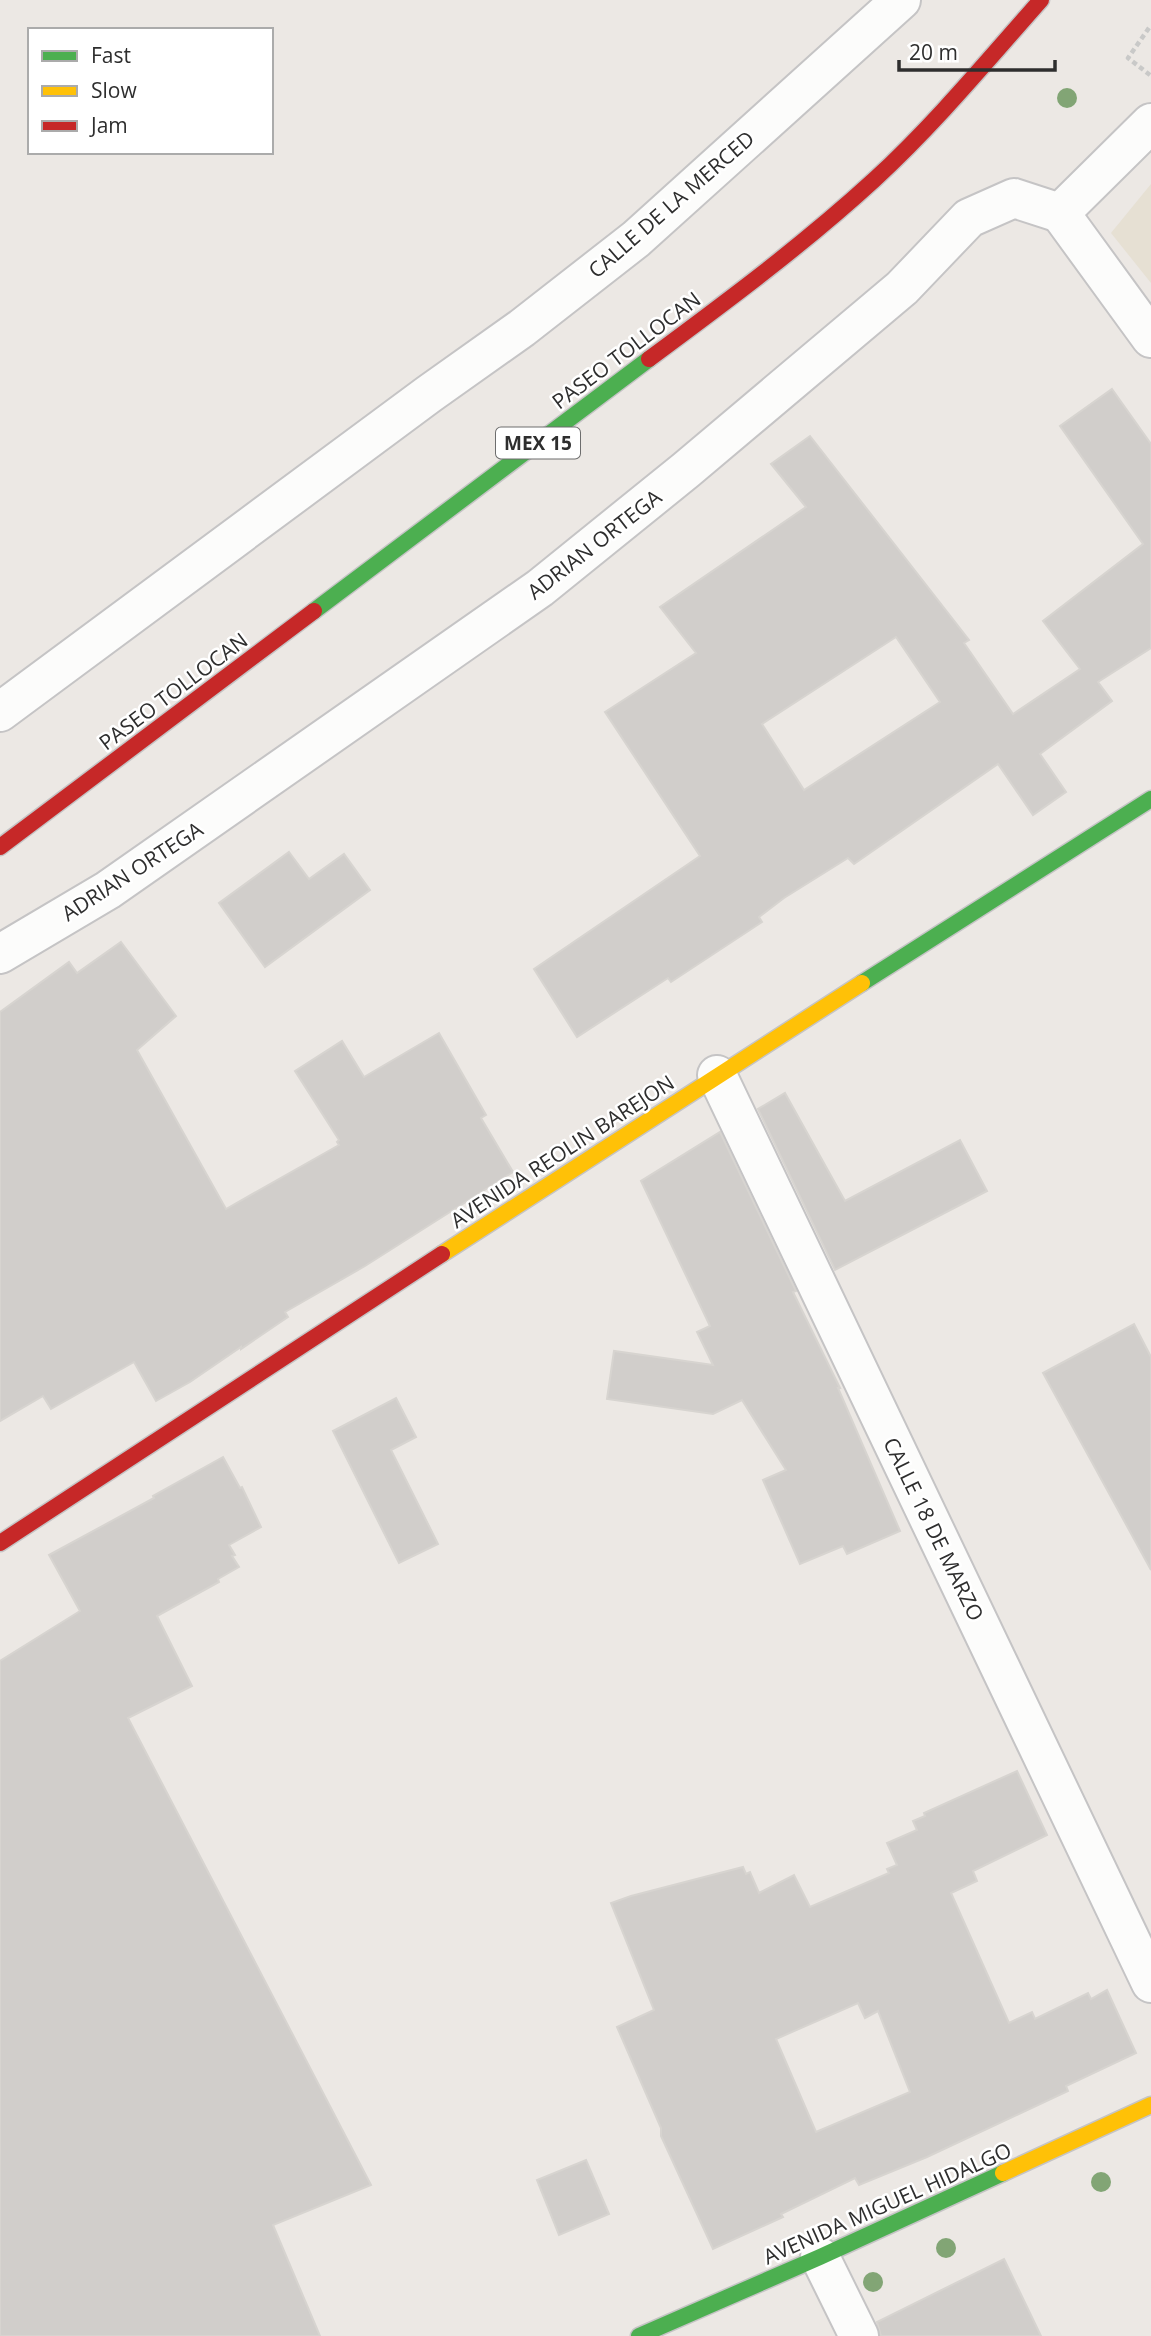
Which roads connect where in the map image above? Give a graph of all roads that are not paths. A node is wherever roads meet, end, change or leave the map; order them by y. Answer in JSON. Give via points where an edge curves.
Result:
{"nodes":[{"id":1,"x":901,"y":0,"type":"edge"},
{"id":2,"x":1041,"y":0,"type":"edge"},
{"id":3,"x":1151,"y":123,"type":"edge"},
{"id":4,"x":1060,"y":213,"type":"junction"},
{"id":5,"x":1151,"y":338,"type":"edge"},
{"id":6,"x":0,"y":712,"type":"edge"},
{"id":7,"x":1151,"y":799,"type":"edge"},
{"id":8,"x":0,"y":847,"type":"edge"},
{"id":9,"x":0,"y":954,"type":"edge"},
{"id":10,"x":717,"y":1075,"type":"junction"},
{"id":11,"x":0,"y":1544,"type":"edge"},
{"id":12,"x":1151,"y":1983,"type":"edge"},
{"id":13,"x":1151,"y":2105,"type":"edge"},
{"id":14,"x":820,"y":2257,"type":"junction"},
{"id":15,"x":639,"y":2336,"type":"edge"},
{"id":16,"x":859,"y":2336,"type":"edge"}],
"edges":[{"from":1,"to":6,"type":"street","name":"CALLE DE LA MERCED","via":[[636,239]]},
{"from":2,"to":8,"type":"main road","name":"PASEO TOLLOCAN","number":"MEX 15","via":[[876,179],[781,260]]},
{"from":3,"to":4,"type":"street"},
{"from":4,"to":5,"type":"street"},
{"from":4,"to":9,"type":"street","name":"ADRIAN ORTEGA","via":[[1014,198],[969,218],[902,288],[540,589],[108,890]]},
{"from":7,"to":10,"type":"main road","name":"AVENIDA REOLIN BAREJON"},
{"from":10,"to":11,"type":"main road","name":"AVENIDA REOLIN BAREJON"},
{"from":10,"to":12,"type":"street","name":"CALLE 18 DE MARZO"},
{"from":13,"to":14,"type":"main road","name":"AVENIDA MIGUEL HIDALGO"},
{"from":14,"to":15,"type":"main road","name":"AVENIDA MIGUEL HIDALGO"},
{"from":14,"to":16,"type":"street"}]}
